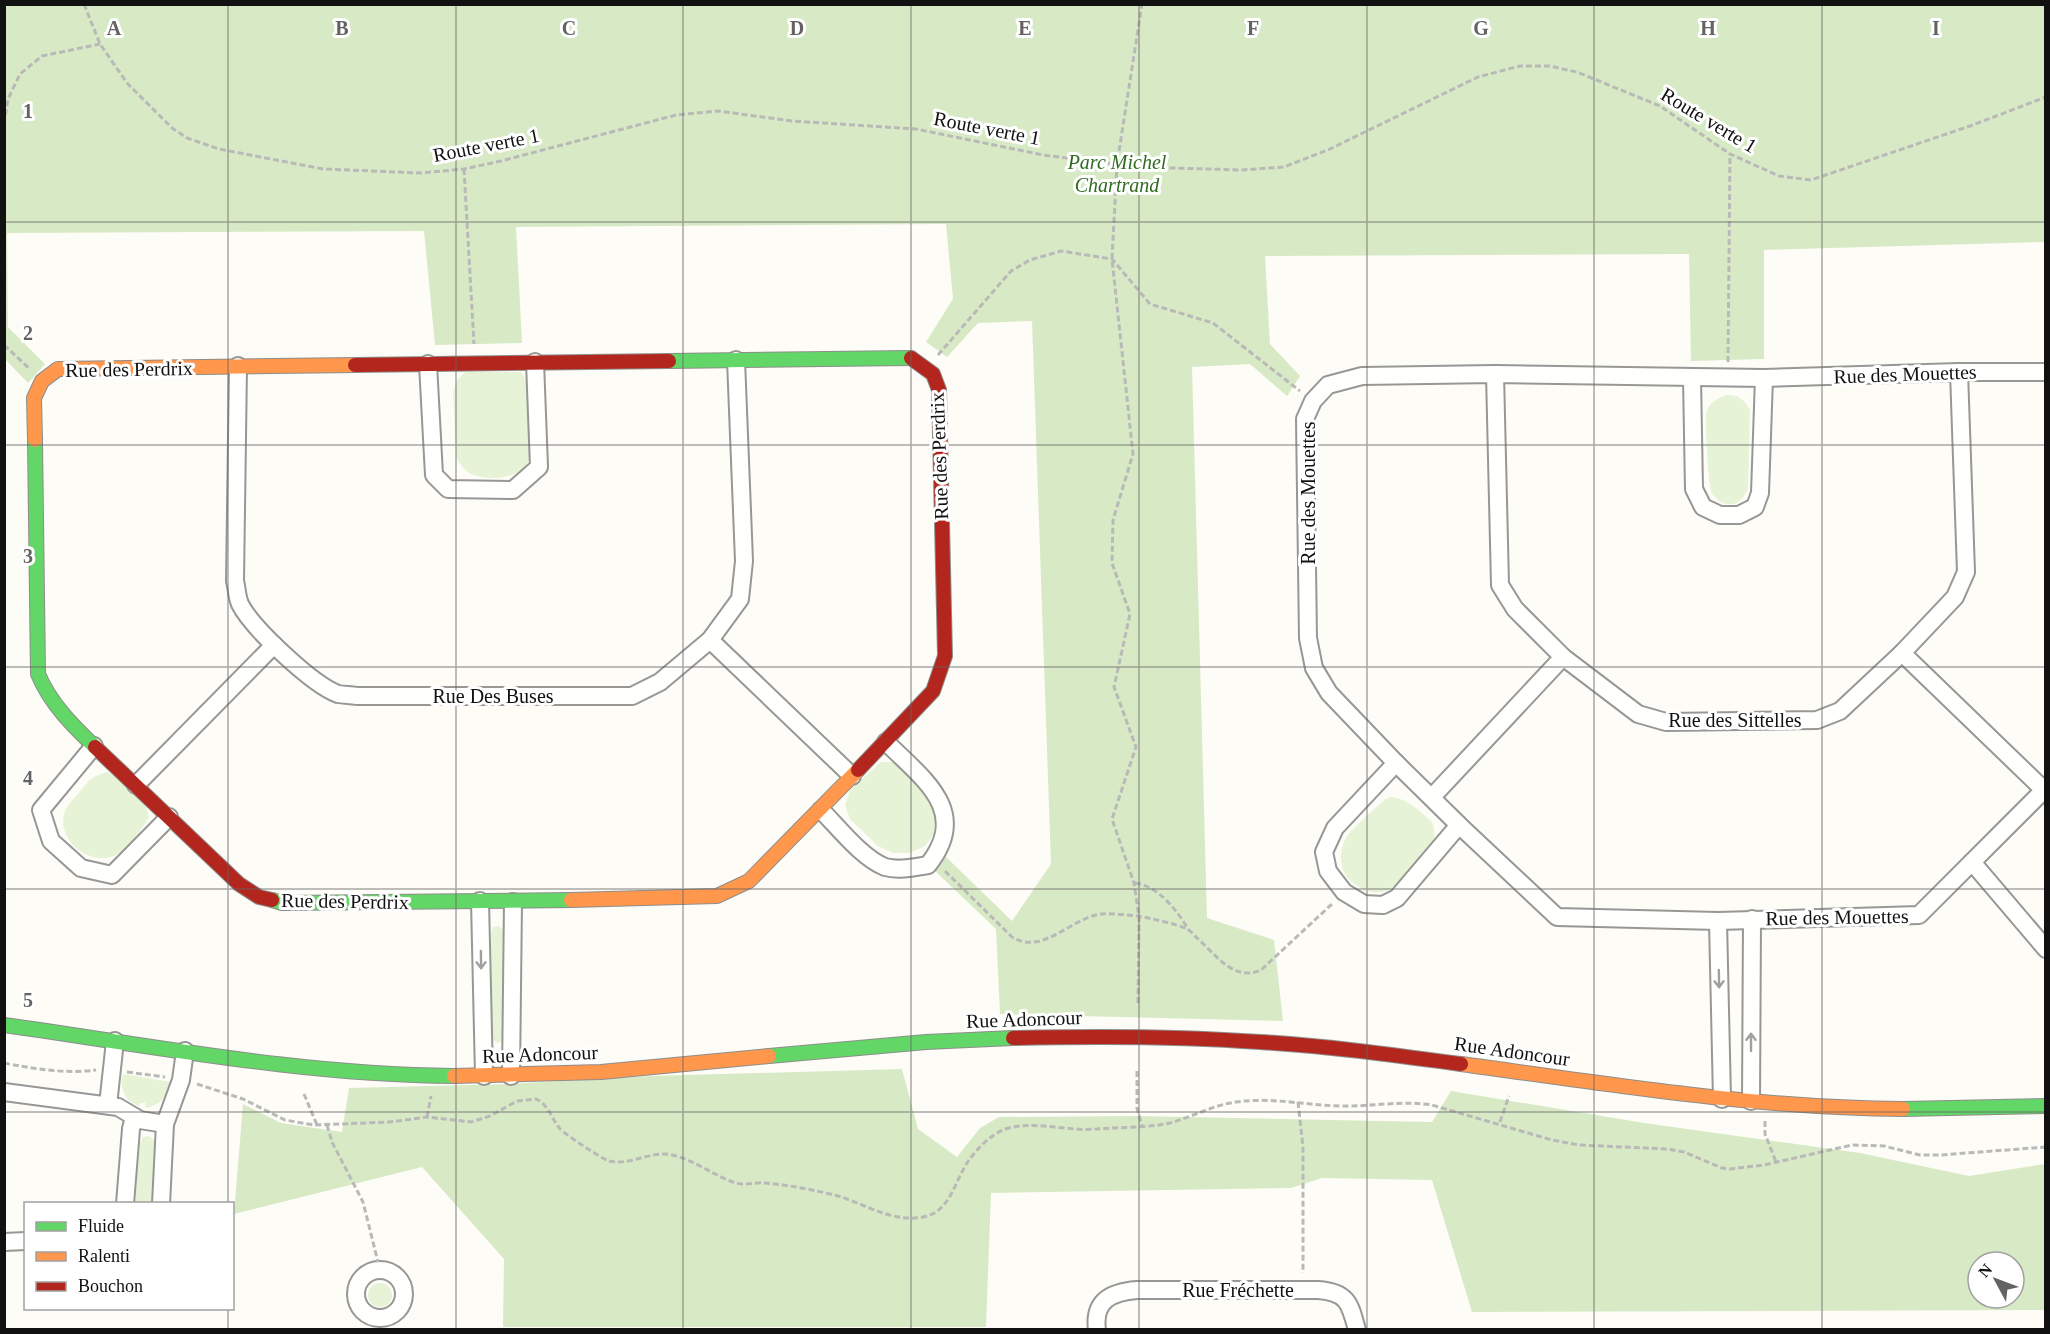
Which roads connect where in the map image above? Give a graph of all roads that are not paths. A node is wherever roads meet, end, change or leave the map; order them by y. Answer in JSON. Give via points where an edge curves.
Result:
{"nodes":[{"id":1,"x":735,"y":360,"type":"junction"},
{"id":2,"x":535,"y":363,"type":"junction"},
{"id":3,"x":428,"y":364,"type":"junction"},
{"id":4,"x":238,"y":366,"type":"junction"},
{"id":5,"x":1959,"y":372,"type":"junction"},
{"id":6,"x":2046,"y":372,"type":"edge"},
{"id":7,"x":1495,"y":374,"type":"junction"},
{"id":8,"x":1692,"y":378,"type":"junction"},
{"id":9,"x":1764,"y":378,"type":"junction"},
{"id":10,"x":710,"y":640,"type":"junction"},
{"id":11,"x":274,"y":645,"type":"junction"},
{"id":12,"x":1902,"y":654,"type":"junction"},
{"id":13,"x":1563,"y":657,"type":"junction"},
{"id":14,"x":886,"y":742,"type":"junction"},
{"id":15,"x":94,"y":746,"type":"junction"},
{"id":16,"x":1396,"y":763,"type":"junction"},
{"id":17,"x":852,"y":776,"type":"junction"},
{"id":18,"x":136,"y":785,"type":"junction"},
{"id":19,"x":2045,"y":789,"type":"edge"},
{"id":20,"x":1432,"y":797,"type":"junction"},
{"id":21,"x":821,"y":810,"type":"junction"},
{"id":22,"x":169,"y":817,"type":"junction"},
{"id":23,"x":1459,"y":825,"type":"junction"},
{"id":24,"x":1972,"y":862,"type":"junction"},
{"id":25,"x":480,"y":901,"type":"junction"},
{"id":26,"x":513,"y":902,"type":"junction"},
{"id":27,"x":1752,"y":919,"type":"junction"},
{"id":28,"x":1718,"y":921,"type":"junction"},
{"id":29,"x":2046,"y":949,"type":"edge"},
{"id":30,"x":4,"y":1025,"type":"edge"},
{"id":31,"x":116,"y":1041,"type":"junction"},
{"id":32,"x":185,"y":1051,"type":"junction"},
{"id":33,"x":484,"y":1076,"type":"junction"},
{"id":34,"x":512,"y":1076,"type":"junction"},
{"id":35,"x":4,"y":1092,"type":"edge"},
{"id":36,"x":1722,"y":1099,"type":"junction"},
{"id":37,"x":1751,"y":1101,"type":"junction"},
{"id":38,"x":108,"y":1105,"type":"junction"},
{"id":39,"x":2046,"y":1106,"type":"edge"},
{"id":40,"x":134,"y":1117,"type":"junction"},
{"id":41,"x":165,"y":1124,"type":"junction"},
{"id":42,"x":125,"y":1202,"type":"edge"},
{"id":43,"x":161,"y":1202,"type":"edge"},
{"id":44,"x":24,"y":1241,"type":"edge"},
{"id":45,"x":4,"y":1242,"type":"edge"},
{"id":46,"x":1097,"y":1329,"type":"edge"},
{"id":47,"x":1357,"y":1329,"type":"edge"}],
"edges":[{"from":1,"to":2,"type":"street","name":"Rue des Perdrix"},
{"from":1,"to":10,"type":"street","name":"Rue Des Buses","via":[[744,561],[740,599]]},
{"from":1,"to":14,"type":"street","name":"Rue des Perdrix","via":[[911,358],[933,374],[939,390],[945,656],[933,691]]},
{"from":2,"to":3,"type":"street","name":"Rue des Perdrix"},
{"from":2,"to":3,"type":"street","via":[[539,467],[513,490],[448,489],[434,475]]},
{"from":3,"to":4,"type":"street","name":"Rue des Perdrix"},
{"from":4,"to":11,"type":"street","name":"Rue Des Buses","via":[[235,581],[244,610]]},
{"from":4,"to":15,"type":"street","name":"Rue des Perdrix","via":[[58,369],[42,381],[34,398],[38,674],[49,700]]},
{"from":5,"to":6,"type":"street","name":"Rue des Mouettes"},
{"from":5,"to":9,"type":"street","name":"Rue des Mouettes"},
{"from":5,"to":12,"type":"street","name":"Rue des Sittelles","via":[[1966,572],[1955,597]]},
{"from":7,"to":8,"type":"street","name":"Rue des Mouettes"},
{"from":7,"to":13,"type":"street","name":"Rue des Sittelles","via":[[1500,585],[1515,609]]},
{"from":7,"to":16,"type":"street","name":"Rue des Mouettes","via":[[1362,376],[1328,385],[1313,401],[1305,419],[1308,638],[1314,668],[1329,693]]},
{"from":8,"to":9,"type":"street","name":"Rue des Mouettes"},
{"from":8,"to":9,"type":"street","via":[[1694,489],[1703,507],[1720,515],[1739,514],[1755,507],[1760,493]]},
{"from":10,"to":11,"type":"street","name":"Rue Des Buses","via":[[660,682],[632,696],[339,694],[322,686]]},
{"from":10,"to":17,"type":"street"},
{"from":11,"to":18,"type":"street"},
{"from":12,"to":13,"type":"street","name":"Rue des Sittelles","via":[[1840,711],[1817,720],[1666,722],[1638,714]]},
{"from":12,"to":19,"type":"street"},
{"from":13,"to":20,"type":"street"},
{"from":14,"to":17,"type":"street","name":"Rue des Perdrix"},
{"from":14,"to":21,"type":"street","via":[[935,792],[946,816],[945,836],[928,865],[886,867],[867,857]]},
{"from":15,"to":18,"type":"street","name":"Rue des Perdrix"},
{"from":15,"to":22,"type":"street","via":[[41,810],[51,841],[81,868],[112,875]]},
{"from":16,"to":20,"type":"street","name":"Rue des Mouettes"},
{"from":16,"to":23,"type":"street","via":[[1335,828],[1324,852],[1328,871],[1344,892],[1364,904],[1383,905],[1397,898]]},
{"from":17,"to":21,"type":"street","name":"Rue des Perdrix"},
{"from":18,"to":22,"type":"street","name":"Rue des Perdrix"},
{"from":19,"to":24,"type":"street","name":"Rue des Mouettes"},
{"from":20,"to":23,"type":"street","name":"Rue des Mouettes"},
{"from":21,"to":26,"type":"street","name":"Rue des Perdrix","via":[[749,881],[717,896]]},
{"from":22,"to":25,"type":"street","name":"Rue des Perdrix","via":[[238,884],[259,897],[282,903]]},
{"from":23,"to":28,"type":"street","name":"Rue des Mouettes","via":[[1557,917]]},
{"from":24,"to":27,"type":"street","name":"Rue des Mouettes","via":[[1918,915]]},
{"from":24,"to":29,"type":"street"},
{"from":25,"to":26,"type":"street","name":"Rue des Perdrix"},
{"from":25,"to":33,"type":"street","one_way":true},
{"from":26,"to":34,"type":"street"},
{"from":27,"to":28,"type":"street","name":"Rue des Mouettes"},
{"from":37,"to":27,"type":"street","name":"Rue des Mouettes","one_way":true},
{"from":28,"to":36,"type":"street","one_way":true},
{"from":30,"to":31,"type":"street","name":"Rue Adoncour"},
{"from":31,"to":32,"type":"street","name":"Rue Adoncour"},
{"from":31,"to":38,"type":"street"},
{"from":32,"to":33,"type":"street","name":"Rue Adoncour","via":[[315,1069]]},
{"from":32,"to":41,"type":"street","via":[[181,1080]]},
{"from":33,"to":34,"type":"street","name":"Rue Adoncour"},
{"from":34,"to":36,"type":"street","name":"Rue Adoncour","via":[[645,1069],[985,1038],[1109,1036],[1360,1050]]},
{"from":35,"to":38,"type":"street"},
{"from":36,"to":37,"type":"street","name":"Rue Adoncour"},
{"from":37,"to":39,"type":"street","name":"Rue Adoncour","via":[[1884,1109]]},
{"from":38,"to":40,"type":"street","via":[[123,1108]]},
{"from":40,"to":41,"type":"street"},
{"from":40,"to":42,"type":"street"},
{"from":41,"to":43,"type":"street"},
{"from":44,"to":45,"type":"street"},
{"from":46,"to":47,"type":"street","name":"Rue Fréchette","via":[[1100,1306],[1111,1295],[1126,1291],[1328,1290],[1346,1299]]}]}
